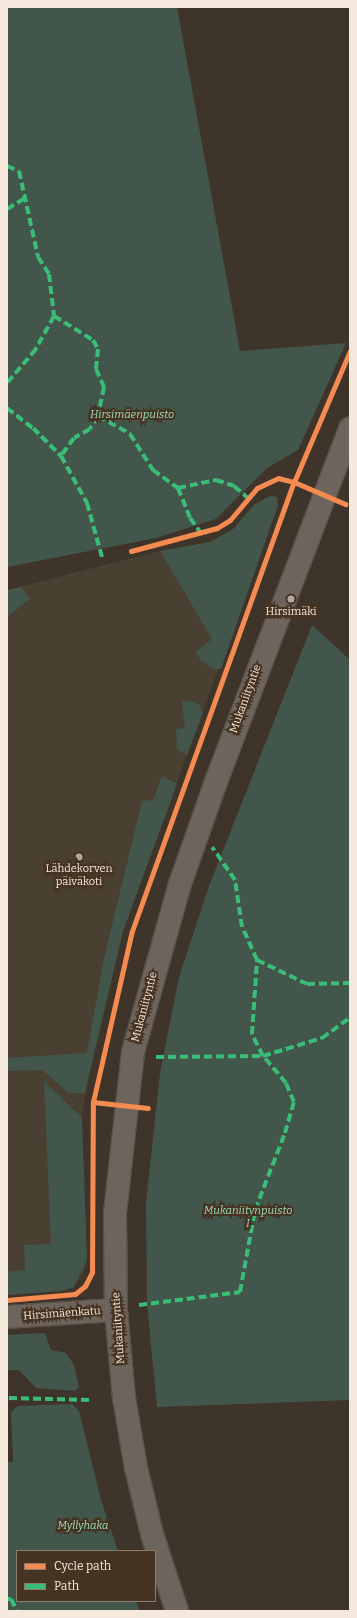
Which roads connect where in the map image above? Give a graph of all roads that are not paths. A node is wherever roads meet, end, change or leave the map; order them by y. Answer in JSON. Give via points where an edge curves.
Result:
{"nodes":[{"id":1,"x":350,"y":428,"type":"edge"},
{"id":2,"x":116,"y":1310,"type":"junction"},
{"id":3,"x":7,"y":1317,"type":"edge"},
{"id":4,"x":177,"y":1611,"type":"edge"}],
"edges":[{"from":1,"to":2,"type":"street","name":"Mukaniityntie","via":[[216,779],[180,884],[141,1022],[125,1106],[115,1213]]},
{"from":2,"to":3,"type":"street","name":"Hirsimäenkatu"},
{"from":2,"to":4,"type":"street","name":"Mukaniityntie","via":[[124,1398],[136,1468],[152,1534]]}]}
